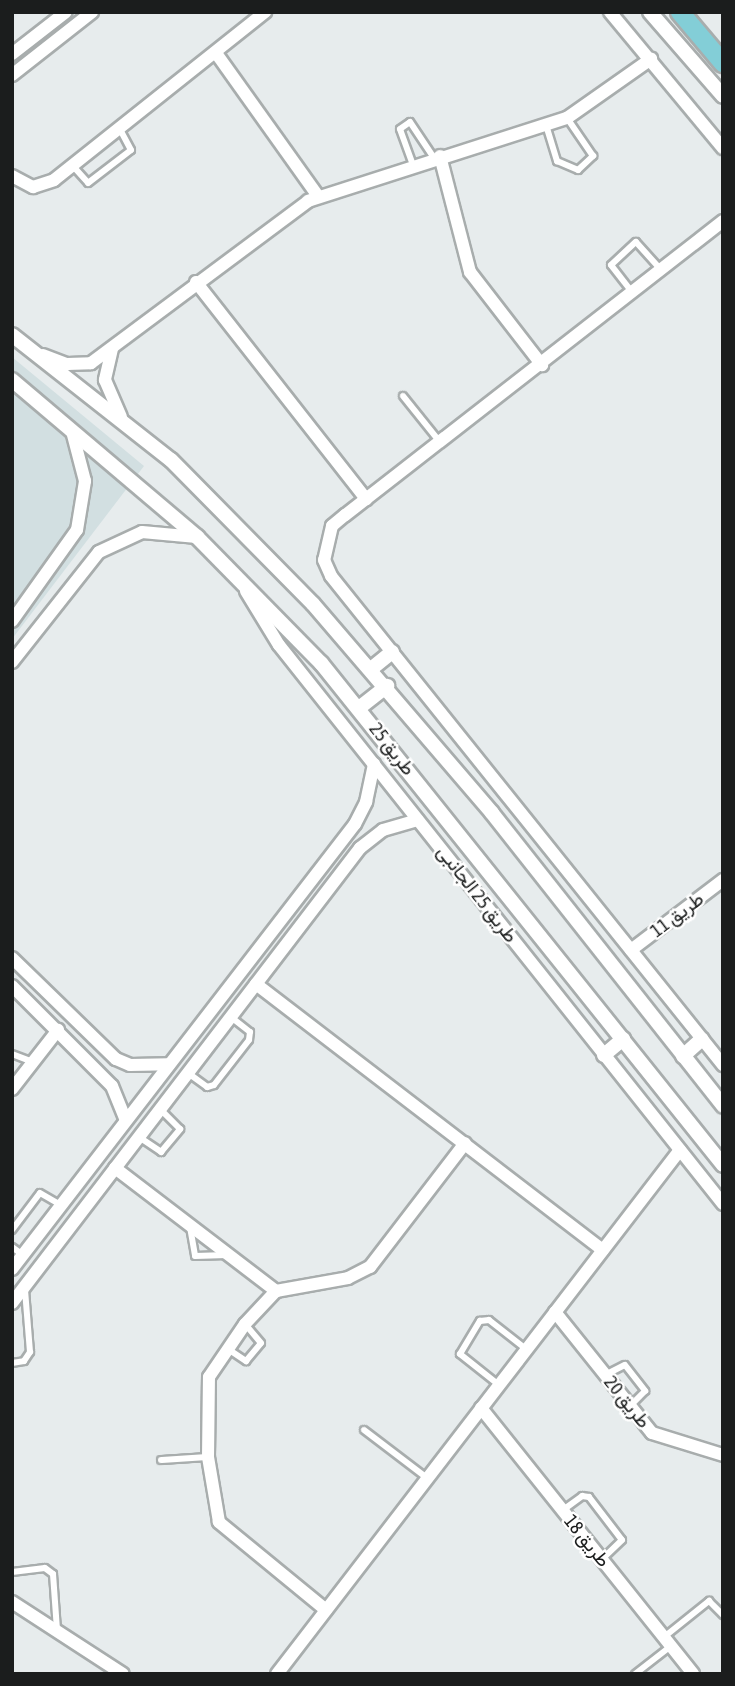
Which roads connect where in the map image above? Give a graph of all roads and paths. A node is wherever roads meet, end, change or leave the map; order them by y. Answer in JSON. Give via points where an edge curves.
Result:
{"nodes":[{"id":1,"x":66,"y":12,"type":"edge"},
{"id":2,"x":92,"y":12,"type":"edge"},
{"id":3,"x":265,"y":12,"type":"edge"},
{"id":4,"x":610,"y":12,"type":"edge"},
{"id":5,"x":650,"y":12,"type":"edge"},
{"id":6,"x":680,"y":12,"type":"edge"},
{"id":7,"x":216,"y":52,"type":"junction"},
{"id":8,"x":12,"y":54,"type":"edge"},
{"id":9,"x":651,"y":59,"type":"junction"},
{"id":10,"x":723,"y":63,"type":"edge"},
{"id":11,"x":12,"y":75,"type":"edge"},
{"id":12,"x":723,"y":96,"type":"edge"},
{"id":13,"x":567,"y":118,"type":"junction"},
{"id":14,"x":546,"y":125,"type":"junction"},
{"id":15,"x":120,"y":128,"type":"junction"},
{"id":16,"x":723,"y":148,"type":"edge"},
{"id":17,"x":437,"y":157,"type":"junction"},
{"id":18,"x":72,"y":165,"type":"junction"},
{"id":19,"x":413,"y":165,"type":"junction"},
{"id":20,"x":12,"y":176,"type":"edge"},
{"id":21,"x":318,"y":196,"type":"junction"},
{"id":22,"x":723,"y":221,"type":"edge"},
{"id":23,"x":661,"y":270,"type":"junction"},
{"id":24,"x":197,"y":282,"type":"junction"},
{"id":25,"x":632,"y":293,"type":"junction"},
{"id":26,"x":12,"y":335,"type":"edge"},
{"id":27,"x":112,"y":349,"type":"junction"},
{"id":28,"x":37,"y":353,"type":"junction"},
{"id":29,"x":542,"y":365,"type":"junction"},
{"id":30,"x":12,"y":380,"type":"edge"},
{"id":31,"x":12,"y":387,"type":"edge"},
{"id":32,"x":31,"y":395,"type":"junction"},
{"id":33,"x":403,"y":396,"type":"dead end"},
{"id":34,"x":124,"y":420,"type":"junction"},
{"id":35,"x":70,"y":427,"type":"junction"},
{"id":36,"x":440,"y":442,"type":"junction"},
{"id":37,"x":366,"y":499,"type":"junction"},
{"id":38,"x":197,"y":537,"type":"junction"},
{"id":39,"x":239,"y":578,"type":"junction"},
{"id":40,"x":12,"y":621,"type":"edge"},
{"id":41,"x":392,"y":652,"type":"junction"},
{"id":42,"x":12,"y":662,"type":"edge"},
{"id":43,"x":371,"y":669,"type":"junction"},
{"id":44,"x":387,"y":686,"type":"junction"},
{"id":45,"x":359,"y":708,"type":"junction"},
{"id":46,"x":374,"y":764,"type":"junction"},
{"id":47,"x":418,"y":820,"type":"junction"},
{"id":48,"x":723,"y":880,"type":"edge"},
{"id":49,"x":631,"y":950,"type":"junction"},
{"id":50,"x":12,"y":958,"type":"edge"},
{"id":51,"x":256,"y":984,"type":"junction"},
{"id":52,"x":12,"y":986,"type":"edge"},
{"id":53,"x":231,"y":1017,"type":"junction"},
{"id":54,"x":58,"y":1030,"type":"junction"},
{"id":55,"x":623,"y":1039,"type":"junction"},
{"id":56,"x":702,"y":1039,"type":"junction"},
{"id":57,"x":12,"y":1054,"type":"edge"},
{"id":58,"x":604,"y":1055,"type":"junction"},
{"id":59,"x":683,"y":1056,"type":"junction"},
{"id":60,"x":33,"y":1062,"type":"junction"},
{"id":61,"x":169,"y":1064,"type":"junction"},
{"id":62,"x":723,"y":1065,"type":"edge"},
{"id":63,"x":188,"y":1073,"type":"junction"},
{"id":64,"x":12,"y":1089,"type":"edge"},
{"id":65,"x":723,"y":1106,"type":"edge"},
{"id":66,"x":160,"y":1109,"type":"junction"},
{"id":67,"x":126,"y":1120,"type":"junction"},
{"id":68,"x":139,"y":1138,"type":"junction"},
{"id":69,"x":465,"y":1143,"type":"junction"},
{"id":70,"x":680,"y":1150,"type":"junction"},
{"id":71,"x":723,"y":1165,"type":"edge"},
{"id":72,"x":115,"y":1168,"type":"junction"},
{"id":73,"x":723,"y":1204,"type":"edge"},
{"id":74,"x":61,"y":1205,"type":"junction"},
{"id":75,"x":190,"y":1225,"type":"junction"},
{"id":76,"x":12,"y":1230,"type":"edge"},
{"id":77,"x":603,"y":1250,"type":"junction"},
{"id":78,"x":18,"y":1251,"type":"edge"},
{"id":79,"x":229,"y":1255,"type":"junction"},
{"id":80,"x":12,"y":1269,"type":"edge"},
{"id":81,"x":25,"y":1286,"type":"junction"},
{"id":82,"x":276,"y":1291,"type":"junction"},
{"id":83,"x":12,"y":1303,"type":"edge"},
{"id":84,"x":555,"y":1312,"type":"junction"},
{"id":85,"x":245,"y":1324,"type":"junction"},
{"id":86,"x":226,"y":1348,"type":"junction"},
{"id":87,"x":526,"y":1349,"type":"junction"},
{"id":88,"x":12,"y":1363,"type":"edge"},
{"id":89,"x":605,"y":1375,"type":"junction"},
{"id":90,"x":499,"y":1385,"type":"junction"},
{"id":91,"x":629,"y":1406,"type":"junction"},
{"id":92,"x":481,"y":1408,"type":"junction"},
{"id":93,"x":363,"y":1430,"type":"dead end"},
{"id":94,"x":723,"y":1455,"type":"edge"},
{"id":95,"x":208,"y":1457,"type":"junction"},
{"id":96,"x":161,"y":1460,"type":"dead end"},
{"id":97,"x":427,"y":1478,"type":"junction"},
{"id":98,"x":563,"y":1510,"type":"junction"},
{"id":99,"x":602,"y":1559,"type":"junction"},
{"id":100,"x":12,"y":1572,"type":"edge"},
{"id":101,"x":12,"y":1602,"type":"edge"},
{"id":102,"x":326,"y":1610,"type":"junction"},
{"id":103,"x":723,"y":1615,"type":"edge"},
{"id":104,"x":57,"y":1631,"type":"junction"},
{"id":105,"x":667,"y":1641,"type":"junction"},
{"id":106,"x":124,"y":1674,"type":"edge"},
{"id":107,"x":276,"y":1674,"type":"edge"},
{"id":108,"x":635,"y":1674,"type":"edge"},
{"id":109,"x":693,"y":1674,"type":"edge"}],
"edges":[{"from":1,"to":8,"type":"street"},
{"from":2,"to":11,"type":"street"},
{"from":3,"to":7,"type":"street"},
{"from":4,"to":9,"type":"street"},
{"from":5,"to":12,"type":"street"},
{"from":6,"to":10,"type":"main road"},
{"from":7,"to":15,"type":"street"},
{"from":7,"to":21,"type":"street"},
{"from":9,"to":13,"type":"street"},
{"from":9,"to":16,"type":"street"},
{"from":13,"to":14,"type":"street"},
{"from":13,"to":14,"type":"lane","via":[[593,156],[578,170],[557,161]]},
{"from":14,"to":17,"type":"street"},
{"from":15,"to":18,"type":"street"},
{"from":15,"to":18,"type":"lane","via":[[134,149],[88,183]]},
{"from":17,"to":19,"type":"street"},
{"from":17,"to":19,"type":"lane","via":[[410,122],[400,129]]},
{"from":17,"to":29,"type":"street","via":[[470,272]]},
{"from":18,"to":20,"type":"street","via":[[45,186]]},
{"from":19,"to":21,"type":"street"},
{"from":21,"to":24,"type":"street"},
{"from":22,"to":23,"type":"street"},
{"from":23,"to":25,"type":"street"},
{"from":23,"to":25,"type":"lane","via":[[638,242],[613,261]]},
{"from":24,"to":27,"type":"street"},
{"from":24,"to":37,"type":"street"},
{"from":25,"to":29,"type":"street"},
{"from":26,"to":28,"type":"street","name":"طريق 25"},
{"from":27,"to":28,"type":"street","via":[[79,366]]},
{"from":27,"to":34,"type":"street","via":[[105,380]]},
{"from":28,"to":34,"type":"street","name":"طريق 25"},
{"from":29,"to":36,"type":"street"},
{"from":30,"to":32,"type":"street","name":"طريق 25"},
{"from":31,"to":32,"type":"street"},
{"from":32,"to":35,"type":"street","name":"طريق 25"},
{"from":33,"to":36,"type":"lane"},
{"from":34,"to":43,"type":"street","name":"طريق 25","via":[[208,495]]},
{"from":35,"to":38,"type":"street","name":"طريق 25"},
{"from":35,"to":40,"type":"street","via":[[85,481],[77,530]]},
{"from":36,"to":37,"type":"street"},
{"from":37,"to":41,"type":"street","via":[[331,526],[324,560]]},
{"from":38,"to":39,"type":"street","name":"طريق 25"},
{"from":38,"to":42,"type":"street","via":[[142,533],[99,552]]},
{"from":39,"to":45,"type":"street","name":"طريق 25"},
{"from":39,"to":46,"type":"street","name":"طريق 25 الجانبى","via":[[272,635]]},
{"from":41,"to":43,"type":"street"},
{"from":41,"to":49,"type":"street"},
{"from":43,"to":44,"type":"street","name":"طريق 25"},
{"from":44,"to":45,"type":"street"},
{"from":44,"to":59,"type":"street","name":"طريق 25"},
{"from":45,"to":55,"type":"street","name":"طريق 25"},
{"from":46,"to":47,"type":"street","name":"طريق 25 الجانبى"},
{"from":46,"to":61,"type":"street","via":[[366,802],[355,824]]},
{"from":47,"to":51,"type":"street","via":[[383,830],[360,848]]},
{"from":47,"to":58,"type":"street","name":"طريق 25 الجانبى"},
{"from":48,"to":49,"type":"street","name":"طريق 11"},
{"from":49,"to":56,"type":"street"},
{"from":50,"to":61,"type":"street","via":[[116,1059],[130,1065]]},
{"from":51,"to":53,"type":"street"},
{"from":51,"to":69,"type":"street"},
{"from":52,"to":54,"type":"street"},
{"from":53,"to":63,"type":"street"},
{"from":53,"to":63,"type":"lane","via":[[250,1036],[227,1068],[211,1087]]},
{"from":54,"to":60,"type":"street"},
{"from":54,"to":67,"type":"street","via":[[112,1086]]},
{"from":55,"to":58,"type":"street"},
{"from":55,"to":71,"type":"street","name":"طريق 25"},
{"from":56,"to":59,"type":"street"},
{"from":56,"to":62,"type":"street"},
{"from":57,"to":60,"type":"lane"},
{"from":58,"to":70,"type":"street","name":"طريق 25 الجانبى"},
{"from":59,"to":65,"type":"street","name":"طريق 25"},
{"from":60,"to":64,"type":"street"},
{"from":61,"to":67,"type":"street"},
{"from":63,"to":66,"type":"street"},
{"from":66,"to":68,"type":"street"},
{"from":66,"to":68,"type":"lane","via":[[180,1129],[161,1152]]},
{"from":67,"to":74,"type":"street"},
{"from":68,"to":72,"type":"street"},
{"from":69,"to":77,"type":"street"},
{"from":69,"to":82,"type":"street","via":[[370,1267],[348,1278]]},
{"from":70,"to":73,"type":"street","name":"طريق 25 الجانبى"},
{"from":70,"to":77,"type":"street"},
{"from":72,"to":75,"type":"street"},
{"from":72,"to":81,"type":"street"},
{"from":74,"to":76,"type":"lane","via":[[40,1193]]},
{"from":74,"to":78,"type":"street"},
{"from":75,"to":79,"type":"street"},
{"from":75,"to":79,"type":"lane","via":[[195,1256]]},
{"from":77,"to":84,"type":"street"},
{"from":78,"to":80,"type":"street"},
{"from":79,"to":82,"type":"street"},
{"from":81,"to":83,"type":"street"},
{"from":81,"to":88,"type":"lane","via":[[30,1352],[24,1361]]},
{"from":82,"to":85,"type":"street"},
{"from":84,"to":87,"type":"street"},
{"from":84,"to":89,"type":"street","name":"طريق 20"},
{"from":85,"to":86,"type":"street"},
{"from":85,"to":86,"type":"lane","via":[[261,1343],[246,1361]]},
{"from":86,"to":95,"type":"street","via":[[205,1394]]},
{"from":87,"to":90,"type":"street"},
{"from":87,"to":90,"type":"lane","via":[[489,1320],[480,1321],[460,1354]]},
{"from":89,"to":91,"type":"street","name":"طريق 20"},
{"from":89,"to":91,"type":"lane","via":[[625,1365],[645,1391]]},
{"from":90,"to":92,"type":"street"},
{"from":91,"to":94,"type":"street","name":"طريق 20","via":[[664,1439]]},
{"from":92,"to":97,"type":"street"},
{"from":92,"to":98,"type":"street","name":"طريق 18"},
{"from":93,"to":97,"type":"lane"},
{"from":95,"to":96,"type":"lane"},
{"from":95,"to":102,"type":"street","via":[[212,1505],[226,1532]]},
{"from":97,"to":102,"type":"street"},
{"from":98,"to":99,"type":"street","name":"طريق 18"},
{"from":98,"to":99,"type":"lane","via":[[584,1494],[589,1497],[622,1540]]},
{"from":99,"to":105,"type":"street","name":"طريق 18"},
{"from":100,"to":104,"type":"lane","via":[[50,1570]]},
{"from":101,"to":104,"type":"street"},
{"from":102,"to":107,"type":"street"},
{"from":103,"to":105,"type":"lane","via":[[709,1601]]},
{"from":104,"to":106,"type":"street"},
{"from":105,"to":108,"type":"lane"},
{"from":105,"to":109,"type":"street","name":"طريق 18"}]}
